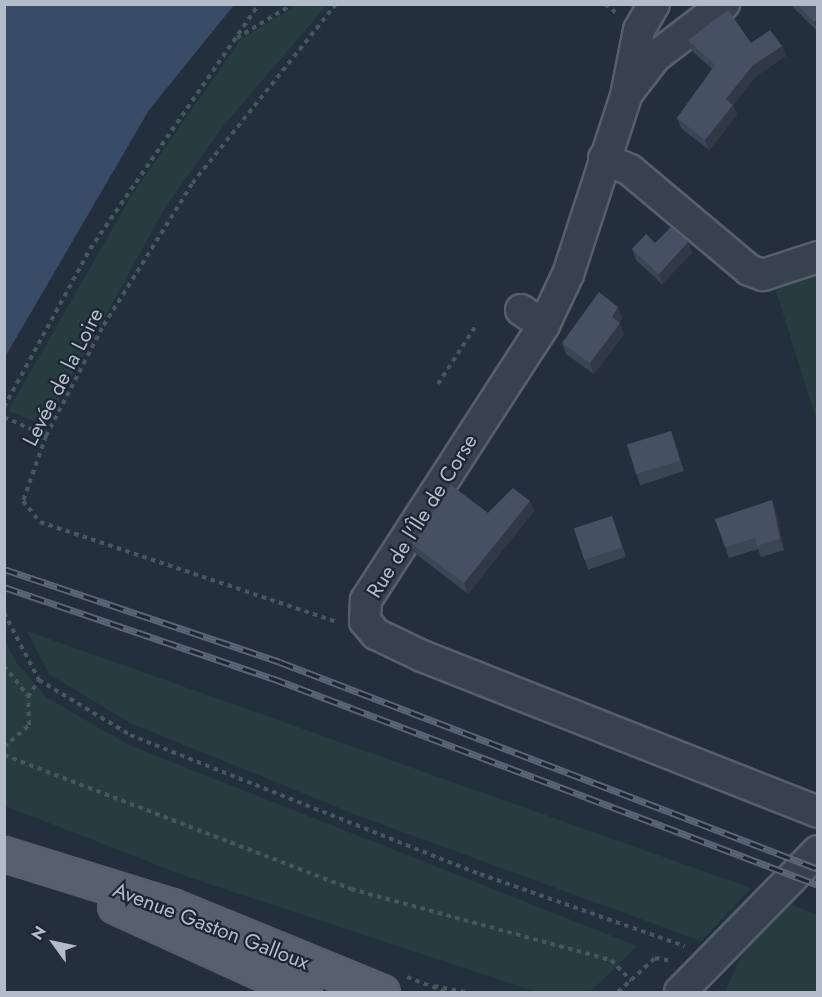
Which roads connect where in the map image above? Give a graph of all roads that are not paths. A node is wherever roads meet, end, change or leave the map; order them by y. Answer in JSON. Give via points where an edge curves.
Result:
{"nodes":[{"id":1,"x":654,"y":4,"type":"edge"},
{"id":2,"x":724,"y":4,"type":"edge"},
{"id":3,"x":626,"y":96,"type":"junction"},
{"id":4,"x":604,"y":158,"type":"junction"},
{"id":5,"x":818,"y":257,"type":"edge"},
{"id":6,"x":818,"y":812,"type":"edge"},
{"id":7,"x":818,"y":850,"type":"edge"},
{"id":8,"x":4,"y":854,"type":"edge"},
{"id":9,"x":304,"y":993,"type":"edge"},
{"id":10,"x":382,"y":993,"type":"edge"},
{"id":11,"x":680,"y":993,"type":"edge"}],
"edges":[{"from":1,"to":3,"type":"street","name":"Rue de l'Île de Corse","via":[[622,45]]},
{"from":2,"to":3,"type":"street","name":"Rue de l'Île de Corse","via":[[655,57]]},
{"from":3,"to":4,"type":"street","name":"Rue de l'Île de Corse"},
{"from":4,"to":5,"type":"street","via":[[630,170],[749,270],[763,275]]},
{"from":4,"to":6,"type":"street","name":"Rue de l'Île de Corse","via":[[568,274],[533,317],[366,600],[366,621],[376,634],[422,656]]},
{"from":7,"to":11,"type":"street"},
{"from":8,"to":9,"type":"main road","name":"Avenue Gaston Galloux"},
{"from":8,"to":10,"type":"main road","name":"Avenue Gaston Galloux","via":[[172,906]]}]}
